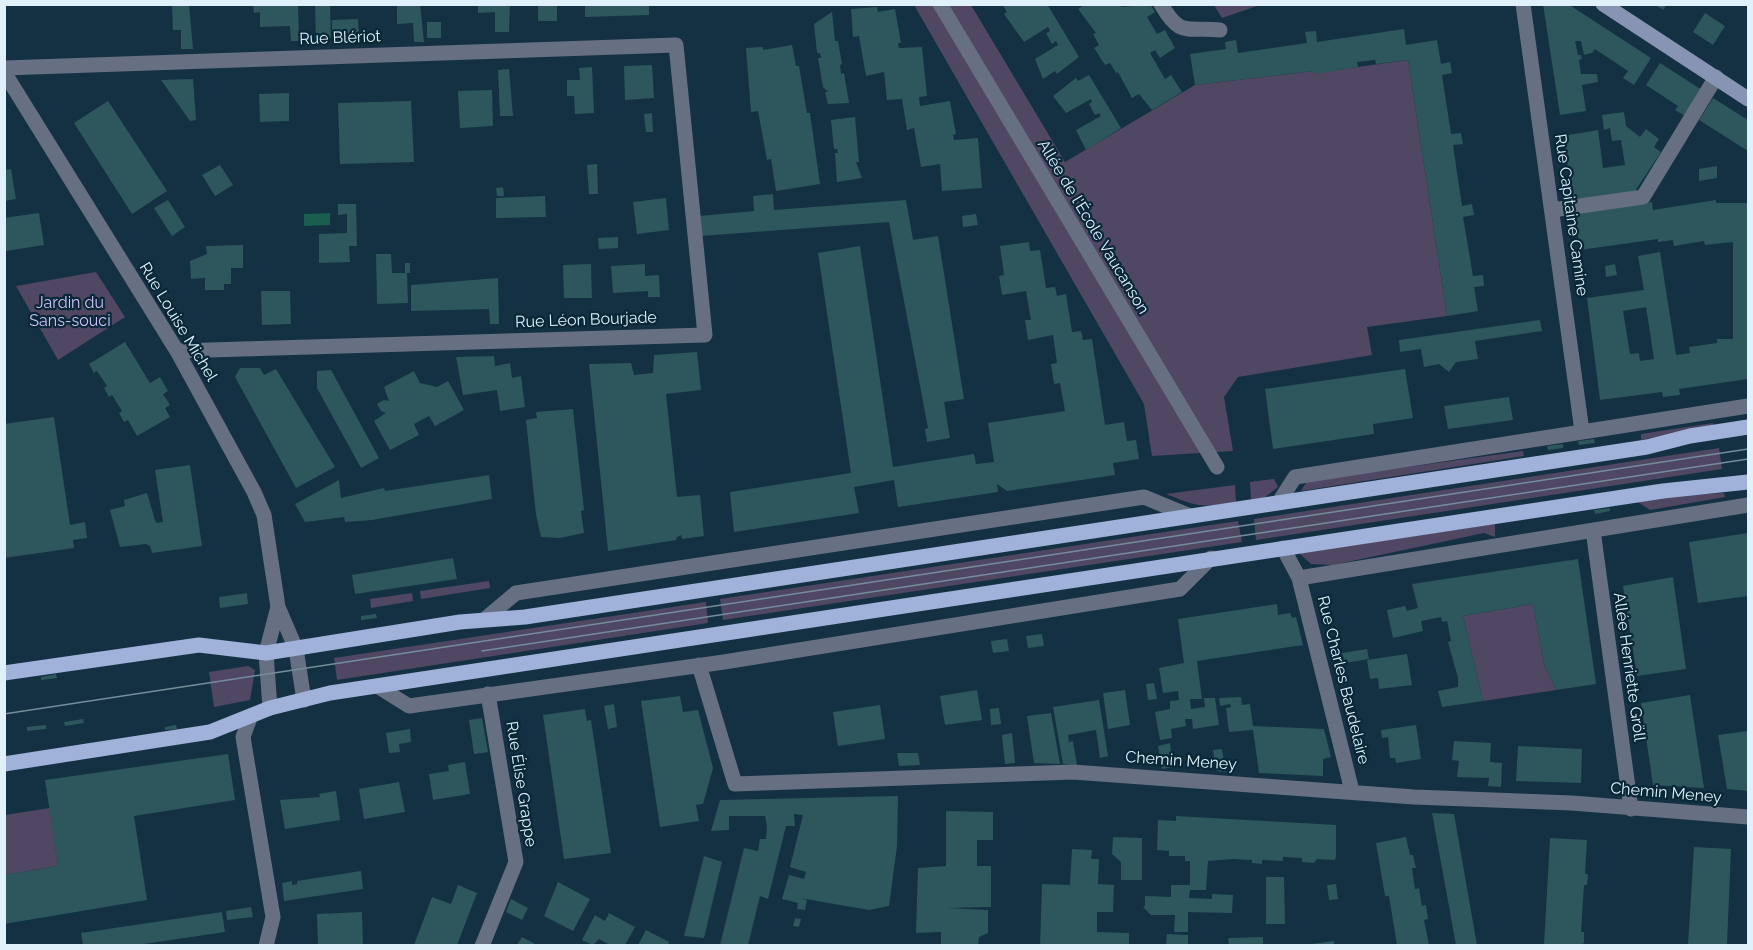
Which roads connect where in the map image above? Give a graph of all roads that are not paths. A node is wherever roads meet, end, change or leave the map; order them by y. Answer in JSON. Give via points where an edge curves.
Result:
{"nodes":[{"id":1,"x":940,"y":4,"type":"edge"},
{"id":2,"x":1161,"y":4,"type":"edge"},
{"id":3,"x":1523,"y":4,"type":"edge"},
{"id":4,"x":1603,"y":4,"type":"edge"},
{"id":5,"x":1220,"y":30,"type":"dead end"},
{"id":6,"x":676,"y":45,"type":"joint"},
{"id":7,"x":4,"y":70,"type":"edge"},
{"id":8,"x":1716,"y":77,"type":"junction"},
{"id":9,"x":1749,"y":99,"type":"edge"},
{"id":10,"x":1552,"y":210,"type":"junction"},
{"id":11,"x":177,"y":351,"type":"junction"},
{"id":12,"x":1749,"y":406,"type":"edge"},
{"id":13,"x":1749,"y":428,"type":"edge"},
{"id":14,"x":1582,"y":431,"type":"junction"},
{"id":15,"x":1217,"y":467,"type":"dead end"},
{"id":16,"x":1749,"y":482,"type":"edge"},
{"id":17,"x":1279,"y":502,"type":"junction"},
{"id":18,"x":1749,"y":505,"type":"edge"},
{"id":19,"x":1190,"y":516,"type":"junction"},
{"id":20,"x":1593,"y":530,"type":"junction"},
{"id":21,"x":1283,"y":548,"type":"junction"},
{"id":22,"x":1211,"y":558,"type":"junction"},
{"id":23,"x":1299,"y":578,"type":"junction"},
{"id":24,"x":278,"y":607,"type":"junction"},
{"id":25,"x":485,"y":619,"type":"junction"},
{"id":26,"x":296,"y":649,"type":"junction"},
{"id":27,"x":266,"y":653,"type":"junction"},
{"id":28,"x":699,"y":665,"type":"junction"},
{"id":29,"x":4,"y":673,"type":"edge"},
{"id":30,"x":377,"y":686,"type":"junction"},
{"id":31,"x":488,"y":694,"type":"junction"},
{"id":32,"x":304,"y":700,"type":"junction"},
{"id":33,"x":270,"y":708,"type":"junction"},
{"id":34,"x":250,"y":718,"type":"junction"},
{"id":35,"x":4,"y":764,"type":"edge"},
{"id":36,"x":1352,"y":791,"type":"junction"},
{"id":37,"x":1631,"y":808,"type":"junction"},
{"id":38,"x":1749,"y":817,"type":"edge"},
{"id":39,"x":266,"y":945,"type":"edge"},
{"id":40,"x":482,"y":945,"type":"edge"}],
"edges":[{"from":1,"to":15,"type":"street","name":"Allée de l'École Vaucanson"},
{"from":2,"to":5,"type":"street","via":[[1179,28]]},
{"from":3,"to":10,"type":"street","name":"Rue Capitaine Camine"},
{"from":4,"to":8,"type":"street"},
{"from":6,"to":7,"type":"street","name":"Rue Blériot"},
{"from":6,"to":11,"type":"street","name":"Rue Léon Bourjade","via":[[705,335]]},
{"from":7,"to":11,"type":"street","name":"Rue Louise Michel"},
{"from":8,"to":9,"type":"street"},
{"from":8,"to":10,"type":"street","via":[[1643,197]]},
{"from":10,"to":14,"type":"street","name":"Rue Capitaine Camine"},
{"from":11,"to":24,"type":"street","name":"Rue Louise Michel","via":[[264,515]]},
{"from":12,"to":14,"type":"street"},
{"from":13,"to":17,"type":"main road"},
{"from":14,"to":17,"type":"street","via":[[1295,477]]},
{"from":16,"to":21,"type":"main road","via":[[1663,491]]},
{"from":17,"to":19,"type":"main road"},
{"from":18,"to":20,"type":"street"},
{"from":19,"to":25,"type":"main road","via":[[701,592]]},
{"from":19,"to":25,"type":"street","via":[[1144,497],[516,593]]},
{"from":20,"to":23,"type":"street"},
{"from":20,"to":37,"type":"street","name":"Allée Henriette Gröll"},
{"from":21,"to":22,"type":"main road"},
{"from":21,"to":23,"type":"street","name":"Rue Charles Baudelaire"},
{"from":22,"to":28,"type":"street","via":[[1180,589]]},
{"from":22,"to":30,"type":"main road"},
{"from":23,"to":36,"type":"street","name":"Rue Charles Baudelaire"},
{"from":24,"to":26,"type":"street","name":"Rue Louise Michel"},
{"from":24,"to":27,"type":"street","name":"Rue Louise Michel"},
{"from":25,"to":26,"type":"main road"},
{"from":26,"to":27,"type":"main road"},
{"from":26,"to":32,"type":"street","name":"Rue Louise Michel"},
{"from":27,"to":29,"type":"main road","via":[[199,645]]},
{"from":27,"to":33,"type":"street","name":"Rue Louise Michel"},
{"from":28,"to":31,"type":"street"},
{"from":28,"to":36,"type":"street","name":"Chemin Meney","via":[[735,784],[1073,772]]},
{"from":30,"to":31,"type":"street","via":[[409,706]]},
{"from":30,"to":32,"type":"main road"},
{"from":31,"to":40,"type":"street","name":"Rue Élise Grappe","via":[[516,862]]},
{"from":32,"to":33,"type":"main road"},
{"from":33,"to":34,"type":"main road"},
{"from":34,"to":35,"type":"main road","via":[[210,732]]},
{"from":34,"to":39,"type":"street","via":[[243,737],[273,916]]},
{"from":36,"to":37,"type":"street","name":"Chemin Meney"},
{"from":37,"to":38,"type":"street","name":"Chemin Meney"}]}
